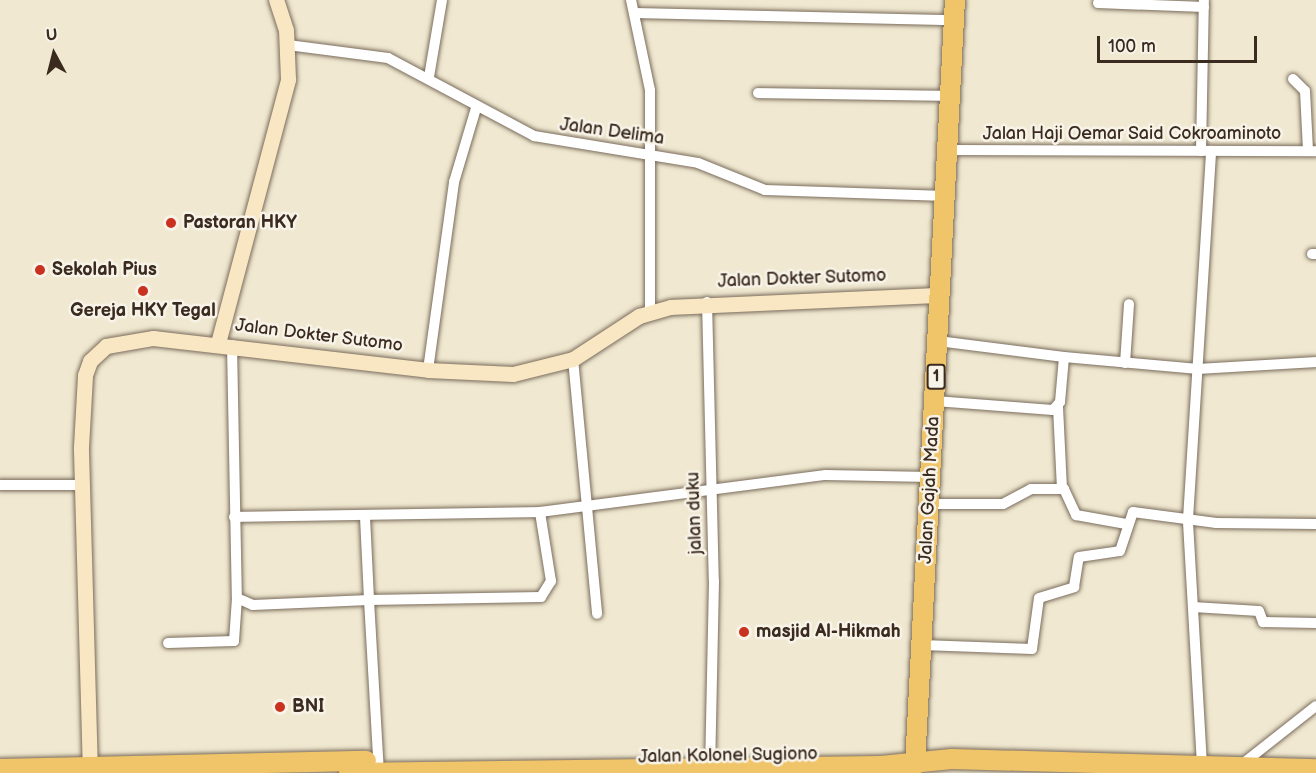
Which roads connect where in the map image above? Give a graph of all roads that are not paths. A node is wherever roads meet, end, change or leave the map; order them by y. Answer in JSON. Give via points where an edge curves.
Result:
{"nodes":[{"id":1,"x":276,"y":0,"type":"edge"},
{"id":2,"x":442,"y":0,"type":"edge"},
{"id":3,"x":631,"y":0,"type":"edge"},
{"id":4,"x":955,"y":0,"type":"edge"},
{"id":5,"x":1098,"y":3,"type":"dead end"},
{"id":6,"x":1204,"y":4,"type":"edge"},
{"id":7,"x":635,"y":13,"type":"junction"},
{"id":8,"x":954,"y":20,"type":"junction"},
{"id":9,"x":288,"y":45,"type":"junction"},
{"id":10,"x":429,"y":77,"type":"junction"},
{"id":11,"x":1293,"y":79,"type":"dead end"},
{"id":12,"x":758,"y":93,"type":"dead end"},
{"id":13,"x":951,"y":96,"type":"junction"},
{"id":14,"x":476,"y":108,"type":"junction"},
{"id":15,"x":949,"y":145,"type":"junction"},
{"id":16,"x":1206,"y":151,"type":"junction"},
{"id":17,"x":1312,"y":151,"type":"edge"},
{"id":18,"x":652,"y":155,"type":"junction"},
{"id":19,"x":946,"y":196,"type":"junction"},
{"id":20,"x":940,"y":295,"type":"junction"},
{"id":21,"x":707,"y":303,"type":"junction"},
{"id":22,"x":1129,"y":304,"type":"dead end"},
{"id":23,"x":650,"y":311,"type":"junction"},
{"id":24,"x":938,"y":341,"type":"junction"},
{"id":25,"x":225,"y":344,"type":"junction"},
{"id":26,"x":1064,"y":357,"type":"junction"},
{"id":27,"x":573,"y":359,"type":"junction"},
{"id":28,"x":1316,"y":362,"type":"edge"},
{"id":29,"x":1125,"y":363,"type":"junction"},
{"id":30,"x":1198,"y":369,"type":"junction"},
{"id":31,"x":428,"y":370,"type":"junction"},
{"id":32,"x":934,"y":401,"type":"junction"},
{"id":33,"x":1058,"y":407,"type":"junction"},
{"id":34,"x":931,"y":477,"type":"junction"},
{"id":35,"x":0,"y":485,"type":"edge"},
{"id":36,"x":83,"y":485,"type":"junction"},
{"id":37,"x":1062,"y":489,"type":"junction"},
{"id":38,"x":711,"y":494,"type":"junction"},
{"id":39,"x":930,"y":504,"type":"junction"},
{"id":40,"x":584,"y":508,"type":"junction"},
{"id":41,"x":540,"y":512,"type":"junction"},
{"id":42,"x":234,"y":517,"type":"junction"},
{"id":43,"x":365,"y":517,"type":"junction"},
{"id":44,"x":1188,"y":519,"type":"junction"},
{"id":45,"x":1126,"y":524,"type":"junction"},
{"id":46,"x":1316,"y":524,"type":"edge"},
{"id":47,"x":237,"y":598,"type":"junction"},
{"id":48,"x":369,"y":600,"type":"junction"},
{"id":49,"x":1193,"y":607,"type":"junction"},
{"id":50,"x":597,"y":614,"type":"dead end"},
{"id":51,"x":1316,"y":622,"type":"edge"},
{"id":52,"x":168,"y":643,"type":"dead end"},
{"id":53,"x":922,"y":645,"type":"junction"},
{"id":54,"x":1316,"y":706,"type":"edge"},
{"id":55,"x":710,"y":762,"type":"junction"},
{"id":56,"x":927,"y":762,"type":"edge"},
{"id":57,"x":881,"y":764,"type":"edge"},
{"id":58,"x":1202,"y":765,"type":"junction"},
{"id":59,"x":379,"y":766,"type":"edge"},
{"id":60,"x":674,"y":766,"type":"edge"},
{"id":61,"x":0,"y":769,"type":"edge"},
{"id":62,"x":90,"y":770,"type":"edge"},
{"id":63,"x":1240,"y":770,"type":"edge"},
{"id":64,"x":1316,"y":770,"type":"edge"},
{"id":65,"x":349,"y":773,"type":"edge"}],
"edges":[{"from":1,"to":9,"type":"main road"},
{"from":2,"to":10,"type":"street"},
{"from":3,"to":7,"type":"street"},
{"from":4,"to":8,"type":"highway","name":"Jalan Gajah Mada","number":"1"},
{"from":5,"to":6,"type":"street"},
{"from":6,"to":16,"type":"street"},
{"from":7,"to":8,"type":"street"},
{"from":7,"to":18,"type":"street","via":[[650,90]]},
{"from":8,"to":13,"type":"highway","name":"Jalan Gajah Mada","number":"1"},
{"from":9,"to":10,"type":"street","name":"Jalan Delima","via":[[379,56]]},
{"from":9,"to":25,"type":"main road","via":[[283,102]]},
{"from":10,"to":14,"type":"street","name":"Jalan Delima"},
{"from":11,"to":17,"type":"street","via":[[1305,91]]},
{"from":12,"to":13,"type":"street"},
{"from":13,"to":15,"type":"highway","name":"Jalan Gajah Mada","number":"1"},
{"from":14,"to":18,"type":"street","name":"Jalan Delima","via":[[534,136]]},
{"from":14,"to":31,"type":"street","via":[[454,182]]},
{"from":15,"to":16,"type":"street","name":"Jalan Haji Oemar Said Cokroaminoto","via":[[956,150]]},
{"from":15,"to":19,"type":"highway","name":"Jalan Gajah Mada","number":"1"},
{"from":16,"to":17,"type":"street","name":"Jalan Haji Oemar Said Cokroaminoto"},
{"from":16,"to":30,"type":"street"},
{"from":18,"to":19,"type":"street","name":"Jalan Delima","via":[[698,163],[765,189]]},
{"from":18,"to":23,"type":"street"},
{"from":19,"to":20,"type":"highway","name":"Jalan Gajah Mada","number":"1"},
{"from":20,"to":21,"type":"main road","name":"Jalan Dokter Sutomo"},
{"from":20,"to":24,"type":"highway","name":"Jalan Gajah Mada","number":"1"},
{"from":21,"to":23,"type":"main road","name":"Jalan Dokter Sutomo"},
{"from":21,"to":38,"type":"street","name":"jalan duku"},
{"from":22,"to":29,"type":"street"},
{"from":23,"to":27,"type":"main road","name":"Jalan Dokter Sutomo"},
{"from":24,"to":26,"type":"street"},
{"from":24,"to":32,"type":"highway","name":"Jalan Gajah Mada","number":"1"},
{"from":25,"to":31,"type":"main road","name":"Jalan Dokter Sutomo"},
{"from":25,"to":36,"type":"main road","name":"Jalan Dokter Sutomo","via":[[129,339],[95,354],[85,375]]},
{"from":25,"to":42,"type":"street"},
{"from":26,"to":29,"type":"street"},
{"from":26,"to":33,"type":"street"},
{"from":27,"to":31,"type":"main road","name":"Jalan Dokter Sutomo","via":[[513,374]]},
{"from":27,"to":40,"type":"street"},
{"from":28,"to":30,"type":"street"},
{"from":29,"to":30,"type":"street"},
{"from":30,"to":44,"type":"street"},
{"from":32,"to":33,"type":"street"},
{"from":32,"to":34,"type":"highway","name":"Jalan Gajah Mada","number":"1"},
{"from":33,"to":37,"type":"street"},
{"from":34,"to":38,"type":"street","via":[[826,475]]},
{"from":34,"to":39,"type":"highway","name":"Jalan Gajah Mada","number":"1"},
{"from":35,"to":36,"type":"street"},
{"from":36,"to":62,"type":"main road","name":"Jalan Dokter Sutomo"},
{"from":37,"to":39,"type":"street","via":[[1031,489],[1003,504]]},
{"from":37,"to":45,"type":"street","via":[[1070,494],[1076,515]]},
{"from":38,"to":40,"type":"street"},
{"from":38,"to":55,"type":"street","name":"jalan duku"},
{"from":39,"to":53,"type":"highway","name":"Jalan Gajah Mada","number":"1"},
{"from":40,"to":41,"type":"street"},
{"from":40,"to":50,"type":"street"},
{"from":41,"to":43,"type":"street"},
{"from":41,"to":48,"type":"street","via":[[551,581],[545,596]]},
{"from":42,"to":43,"type":"street"},
{"from":42,"to":47,"type":"street"},
{"from":43,"to":48,"type":"street"},
{"from":44,"to":45,"type":"street","via":[[1132,512]]},
{"from":44,"to":46,"type":"street"},
{"from":44,"to":49,"type":"street"},
{"from":45,"to":53,"type":"street","via":[[1120,551],[1079,557],[1074,587],[1039,598],[1032,649]]},
{"from":47,"to":48,"type":"street","via":[[253,604]]},
{"from":47,"to":52,"type":"street","via":[[234,641]]},
{"from":48,"to":59,"type":"street"},
{"from":49,"to":51,"type":"street","via":[[1258,610],[1263,622]]},
{"from":49,"to":58,"type":"street"},
{"from":53,"to":56,"type":"highway","name":"Jalan Gajah Mada","number":"1"},
{"from":54,"to":63,"type":"street"},
{"from":55,"to":57,"type":"highway"},
{"from":55,"to":60,"type":"highway"},
{"from":56,"to":57,"type":"highway"},
{"from":56,"to":58,"type":"highway"},
{"from":58,"to":63,"type":"highway"},
{"from":59,"to":60,"type":"highway"},
{"from":59,"to":62,"type":"highway"},
{"from":59,"to":65,"type":"highway"},
{"from":61,"to":62,"type":"highway"},
{"from":63,"to":64,"type":"highway"}]}
